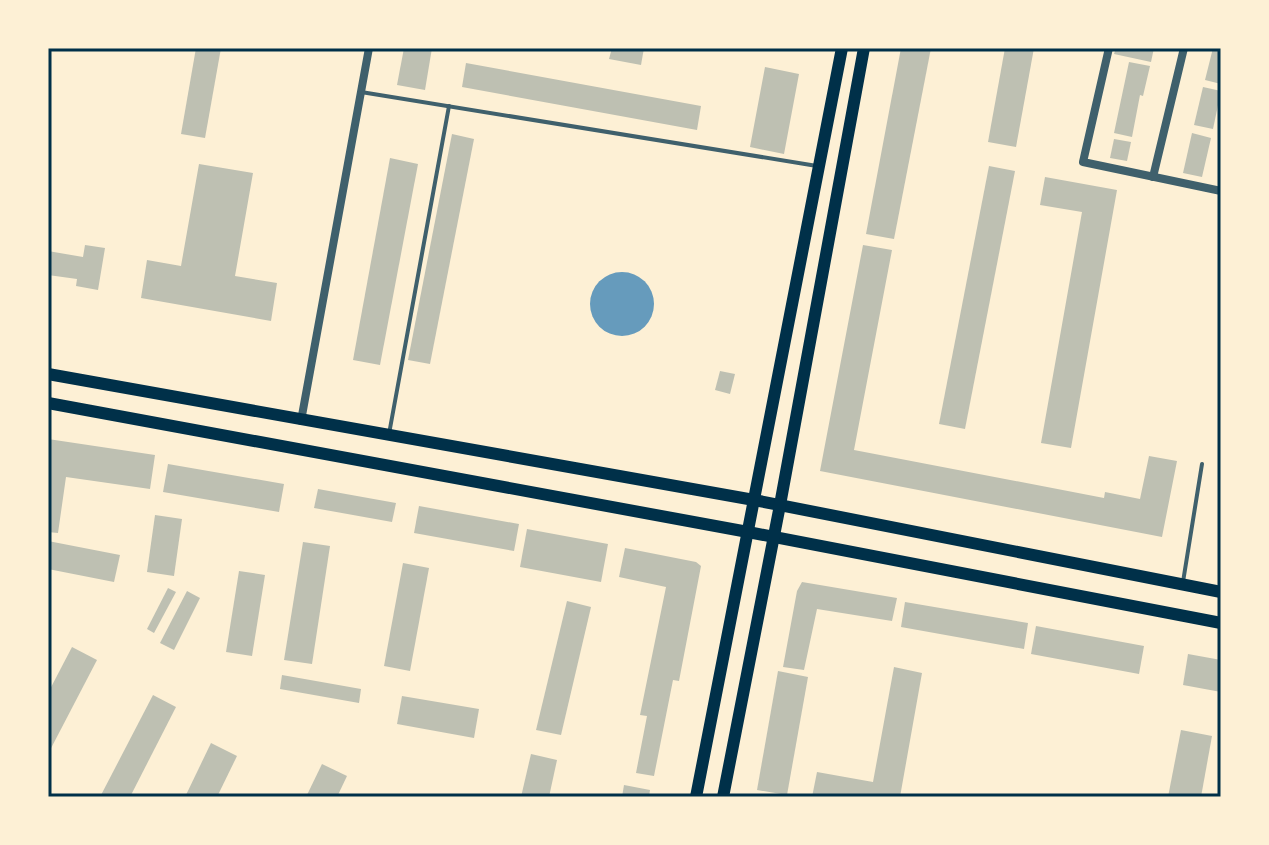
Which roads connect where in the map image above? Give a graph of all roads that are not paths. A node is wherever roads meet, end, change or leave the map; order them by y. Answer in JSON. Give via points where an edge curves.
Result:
{"nodes":[{"id":1,"x":369,"y":48,"type":"edge"},
{"id":2,"x":842,"y":48,"type":"edge"},
{"id":3,"x":864,"y":48,"type":"edge"},
{"id":4,"x":1109,"y":48,"type":"edge"},
{"id":5,"x":1184,"y":48,"type":"edge"},
{"id":6,"x":361,"y":92,"type":"junction"},
{"id":7,"x":449,"y":106,"type":"junction"},
{"id":8,"x":819,"y":167,"type":"junction"},
{"id":9,"x":1153,"y":177,"type":"junction"},
{"id":10,"x":1221,"y":191,"type":"edge"},
{"id":11,"x":48,"y":374,"type":"edge"},
{"id":12,"x":48,"y":403,"type":"edge"},
{"id":13,"x":301,"y":421,"type":"junction"},
{"id":14,"x":389,"y":437,"type":"junction"},
{"id":15,"x":1202,"y":464,"type":"dead end"},
{"id":16,"x":754,"y":500,"type":"junction"},
{"id":17,"x":780,"y":505,"type":"junction"},
{"id":18,"x":748,"y":532,"type":"junction"},
{"id":19,"x":774,"y":537,"type":"junction"},
{"id":20,"x":1182,"y":584,"type":"junction"},
{"id":21,"x":1221,"y":592,"type":"edge"},
{"id":22,"x":1221,"y":623,"type":"edge"},
{"id":23,"x":696,"y":797,"type":"edge"},
{"id":24,"x":723,"y":797,"type":"edge"}],
"edges":[{"from":1,"to":6,"type":"street"},
{"from":2,"to":8,"type":"main road"},
{"from":3,"to":17,"type":"main road"},
{"from":4,"to":9,"type":"street","via":[[1083,162]]},
{"from":5,"to":9,"type":"street"},
{"from":6,"to":7,"type":"lane"},
{"from":6,"to":13,"type":"street"},
{"from":7,"to":8,"type":"lane"},
{"from":7,"to":14,"type":"lane"},
{"from":8,"to":16,"type":"main road"},
{"from":9,"to":10,"type":"street"},
{"from":11,"to":13,"type":"main road"},
{"from":12,"to":18,"type":"main road"},
{"from":13,"to":14,"type":"main road"},
{"from":14,"to":16,"type":"main road"},
{"from":15,"to":20,"type":"lane"},
{"from":16,"to":17,"type":"main road"},
{"from":16,"to":18,"type":"main road"},
{"from":17,"to":19,"type":"main road"},
{"from":17,"to":20,"type":"main road"},
{"from":18,"to":19,"type":"main road"},
{"from":18,"to":23,"type":"main road"},
{"from":19,"to":22,"type":"main road"},
{"from":19,"to":24,"type":"main road"},
{"from":20,"to":21,"type":"main road"}]}
